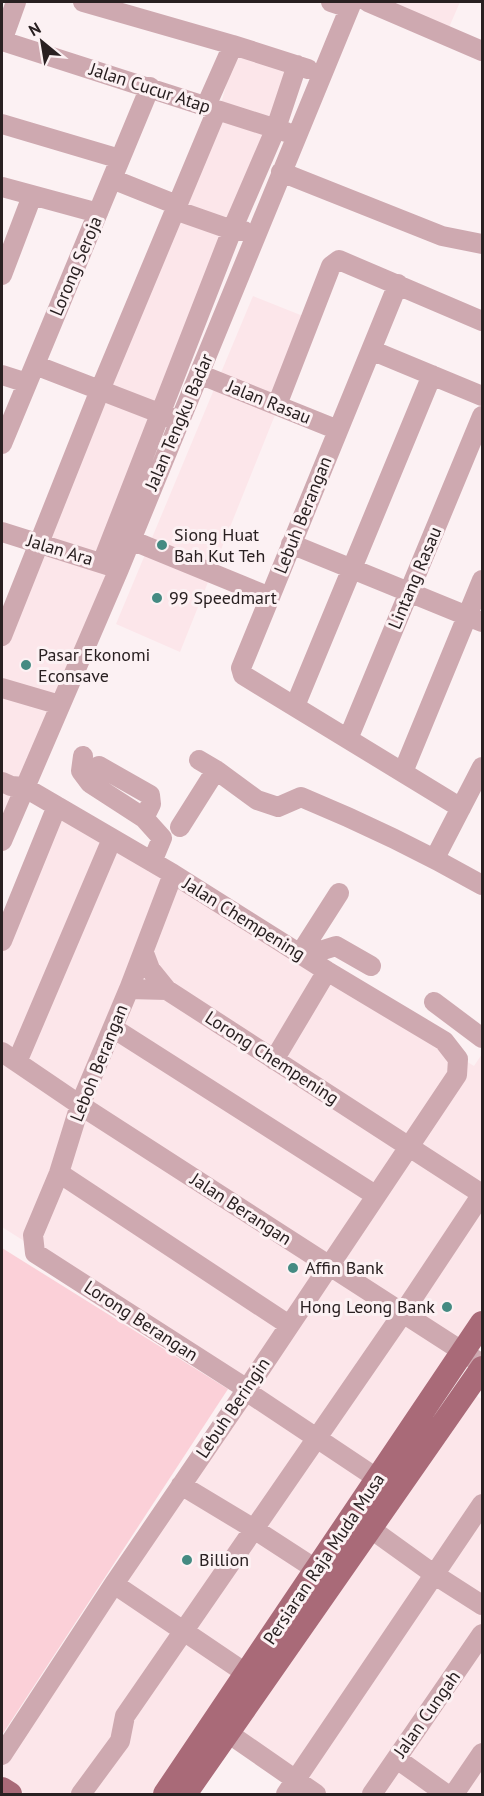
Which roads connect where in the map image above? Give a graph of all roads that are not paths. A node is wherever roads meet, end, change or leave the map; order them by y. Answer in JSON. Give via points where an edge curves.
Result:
{"nodes":[{"id":1,"x":16,"y":2,"type":"edge"},
{"id":2,"x":82,"y":2,"type":"edge"},
{"id":3,"x":362,"y":4,"type":"edge"},
{"id":4,"x":2,"y":41,"type":"edge"},
{"id":5,"x":233,"y":45,"type":"junction"},
{"id":6,"x":483,"y":51,"type":"edge"},
{"id":7,"x":297,"y":65,"type":"junction"},
{"id":8,"x":322,"y":74,"type":"junction"},
{"id":9,"x":150,"y":87,"type":"junction"},
{"id":10,"x":212,"y":108,"type":"junction"},
{"id":11,"x":2,"y":124,"type":"edge"},
{"id":12,"x":276,"y":128,"type":"junction"},
{"id":13,"x":298,"y":135,"type":"junction"},
{"id":14,"x":120,"y":159,"type":"junction"},
{"id":15,"x":281,"y":172,"type":"junction"},
{"id":16,"x":112,"y":179,"type":"junction"},
{"id":17,"x":2,"y":187,"type":"edge"},
{"id":18,"x":33,"y":196,"type":"junction"},
{"id":19,"x":176,"y":208,"type":"junction"},
{"id":20,"x":98,"y":213,"type":"junction"},
{"id":21,"x":232,"y":230,"type":"junction"},
{"id":22,"x":256,"y":233,"type":"junction"},
{"id":23,"x":483,"y":244,"type":"edge"},
{"id":24,"x":2,"y":274,"type":"edge"},
{"id":25,"x":398,"y":284,"type":"junction"},
{"id":26,"x":483,"y":321,"type":"edge"},
{"id":27,"x":371,"y":350,"type":"junction"},
{"id":28,"x":31,"y":374,"type":"junction"},
{"id":29,"x":200,"y":374,"type":"junction"},
{"id":30,"x":2,"y":375,"type":"edge"},
{"id":31,"x":432,"y":375,"type":"junction"},
{"id":32,"x":100,"y":390,"type":"junction"},
{"id":33,"x":483,"y":396,"type":"edge"},
{"id":34,"x":277,"y":405,"type":"junction"},
{"id":35,"x":483,"y":416,"type":"edge"},
{"id":36,"x":170,"y":417,"type":"junction"},
{"id":37,"x":338,"y":430,"type":"junction"},
{"id":38,"x":2,"y":444,"type":"edge"},
{"id":39,"x":2,"y":532,"type":"edge"},
{"id":40,"x":130,"y":540,"type":"junction"},
{"id":41,"x":38,"y":543,"type":"junction"},
{"id":42,"x":291,"y":544,"type":"junction"},
{"id":43,"x":110,"y":566,"type":"junction"},
{"id":44,"x":351,"y":568,"type":"junction"},
{"id":45,"x":483,"y":580,"type":"edge"},
{"id":46,"x":409,"y":592,"type":"junction"},
{"id":47,"x":270,"y":597,"type":"junction"},
{"id":48,"x":6,"y":610,"type":"edge"},
{"id":49,"x":475,"y":619,"type":"edge"},
{"id":50,"x":2,"y":636,"type":"edge"},
{"id":51,"x":2,"y":688,"type":"edge"},
{"id":52,"x":295,"y":706,"type":"junction"},
{"id":53,"x":58,"y":710,"type":"junction"},
{"id":54,"x":348,"y":739,"type":"junction"},
{"id":55,"x":83,"y":756,"type":"dead end"},
{"id":56,"x":482,"y":767,"type":"edge"},
{"id":57,"x":402,"y":772,"type":"junction"},
{"id":58,"x":12,"y":785,"type":"edge"},
{"id":59,"x":57,"y":806,"type":"junction"},
{"id":60,"x":2,"y":808,"type":"edge"},
{"id":61,"x":461,"y":808,"type":"junction"},
{"id":62,"x":180,"y":826,"type":"dead end"},
{"id":63,"x":112,"y":838,"type":"junction"},
{"id":64,"x":2,"y":841,"type":"edge"},
{"id":65,"x":435,"y":858,"type":"junction"},
{"id":66,"x":152,"y":862,"type":"junction"},
{"id":67,"x":173,"y":874,"type":"junction"},
{"id":68,"x":483,"y":885,"type":"edge"},
{"id":69,"x":339,"y":893,"type":"dead end"},
{"id":70,"x":2,"y":941,"type":"edge"},
{"id":71,"x":144,"y":953,"type":"junction"},
{"id":72,"x":304,"y":957,"type":"junction"},
{"id":73,"x":371,"y":966,"type":"dead end"},
{"id":74,"x":327,"y":971,"type":"junction"},
{"id":75,"x":129,"y":989,"type":"junction"},
{"id":76,"x":167,"y":990,"type":"junction"},
{"id":77,"x":434,"y":1002,"type":"dead end"},
{"id":78,"x":113,"y":1028,"type":"junction"},
{"id":79,"x":482,"y":1036,"type":"edge"},
{"id":80,"x":9,"y":1057,"type":"edge"},
{"id":81,"x":458,"y":1059,"type":"junction"},
{"id":82,"x":274,"y":1060,"type":"junction"},
{"id":83,"x":80,"y":1105,"type":"junction"},
{"id":84,"x":408,"y":1147,"type":"junction"},
{"id":85,"x":59,"y":1173,"type":"junction"},
{"id":86,"x":481,"y":1191,"type":"edge"},
{"id":87,"x":375,"y":1195,"type":"junction"},
{"id":88,"x":35,"y":1253,"type":"joint"},
{"id":89,"x":329,"y":1266,"type":"junction"},
{"id":90,"x":403,"y":1313,"type":"junction"},
{"id":91,"x":483,"y":1323,"type":"edge"},
{"id":92,"x":289,"y":1325,"type":"junction"},
{"id":93,"x":476,"y":1373,"type":"edge"},
{"id":94,"x":247,"y":1390,"type":"junction"},
{"id":95,"x":317,"y":1437,"type":"junction"},
{"id":96,"x":378,"y":1479,"type":"junction"},
{"id":97,"x":181,"y":1485,"type":"junction"},
{"id":98,"x":483,"y":1504,"type":"edge"},
{"id":99,"x":254,"y":1528,"type":"junction"},
{"id":100,"x":371,"y":1529,"type":"junction"},
{"id":101,"x":317,"y":1570,"type":"junction"},
{"id":102,"x":435,"y":1575,"type":"junction"},
{"id":103,"x":114,"y":1584,"type":"junction"},
{"id":104,"x":483,"y":1605,"type":"edge"},
{"id":105,"x":185,"y":1630,"type":"junction"},
{"id":106,"x":483,"y":1634,"type":"edge"},
{"id":107,"x":247,"y":1674,"type":"junction"},
{"id":108,"x":228,"y":1733,"type":"junction"},
{"id":109,"x":483,"y":1753,"type":"edge"},
{"id":110,"x":2,"y":1755,"type":"edge"},
{"id":111,"x":397,"y":1759,"type":"junction"},
{"id":112,"x":291,"y":1787,"type":"edge"},
{"id":113,"x":2,"y":1789,"type":"edge"},
{"id":114,"x":10,"y":1794,"type":"edge"},
{"id":115,"x":81,"y":1794,"type":"edge"},
{"id":116,"x":165,"y":1794,"type":"edge"},
{"id":117,"x":185,"y":1794,"type":"edge"},
{"id":118,"x":316,"y":1794,"type":"edge"},
{"id":119,"x":372,"y":1794,"type":"edge"},
{"id":120,"x":446,"y":1794,"type":"edge"},
{"id":121,"x":454,"y":1794,"type":"edge"}],
"edges":[{"from":1,"to":4,"type":"street"},
{"from":2,"to":5,"type":"street"},
{"from":3,"to":6,"type":"street"},
{"from":3,"to":8,"type":"street","name":"Jalan Tengku Badar"},
{"from":4,"to":9,"type":"street","name":"Jalan Cucur Atap"},
{"from":5,"to":7,"type":"street"},
{"from":5,"to":10,"type":"street"},
{"from":7,"to":8,"type":"street"},
{"from":7,"to":12,"type":"street"},
{"from":8,"to":13,"type":"street","name":"Jalan Tengku Badar"},
{"from":9,"to":10,"type":"street","name":"Jalan Cucur Atap"},
{"from":9,"to":14,"type":"street","name":"Lorong Seroja"},
{"from":10,"to":12,"type":"street","name":"Jalan Cucur Atap"},
{"from":10,"to":19,"type":"street"},
{"from":11,"to":14,"type":"street"},
{"from":12,"to":13,"type":"street","name":"Jalan Cucur Atap"},
{"from":12,"to":21,"type":"street"},
{"from":13,"to":15,"type":"street","name":"Jalan Tengku Badar"},
{"from":14,"to":16,"type":"street","name":"Lorong Seroja"},
{"from":15,"to":22,"type":"street","name":"Jalan Tengku Badar"},
{"from":15,"to":23,"type":"street","via":[[442,236]]},
{"from":16,"to":19,"type":"street"},
{"from":16,"to":20,"type":"street","name":"Lorong Seroja"},
{"from":17,"to":18,"type":"street"},
{"from":18,"to":20,"type":"street"},
{"from":18,"to":24,"type":"street"},
{"from":19,"to":21,"type":"street"},
{"from":19,"to":32,"type":"street"},
{"from":20,"to":28,"type":"street","name":"Lorong Seroja"},
{"from":21,"to":22,"type":"street"},
{"from":21,"to":36,"type":"street"},
{"from":22,"to":29,"type":"street","name":"Jalan Tengku Badar"},
{"from":25,"to":26,"type":"street"},
{"from":25,"to":27,"type":"street","name":"Lebuh Berangan"},
{"from":25,"to":34,"type":"street","via":[[339,260],[331,266]]},
{"from":27,"to":31,"type":"street"},
{"from":27,"to":37,"type":"street","name":"Lebuh Berangan"},
{"from":28,"to":30,"type":"street"},
{"from":28,"to":32,"type":"street"},
{"from":28,"to":38,"type":"street","name":"Lorong Seroja"},
{"from":29,"to":34,"type":"street","name":"Jalan Rasau"},
{"from":29,"to":36,"type":"street","name":"Jalan Tengku Badar"},
{"from":31,"to":33,"type":"street"},
{"from":31,"to":44,"type":"street"},
{"from":32,"to":36,"type":"street"},
{"from":32,"to":41,"type":"street"},
{"from":34,"to":37,"type":"street","name":"Jalan Rasau"},
{"from":35,"to":46,"type":"street","name":"Lintang Rasau"},
{"from":36,"to":40,"type":"street","name":"Jalan Tengku Badar"},
{"from":36,"to":43,"type":"street"},
{"from":37,"to":42,"type":"street","name":"Lebuh Berangan"},
{"from":39,"to":41,"type":"street","name":"Jalan Ara"},
{"from":40,"to":43,"type":"street","name":"Jalan Tengku Badar"},
{"from":40,"to":47,"type":"street"},
{"from":41,"to":43,"type":"street","name":"Jalan Ara"},
{"from":41,"to":48,"type":"street"},
{"from":42,"to":44,"type":"street"},
{"from":42,"to":47,"type":"street","name":"Lebuh Berangan"},
{"from":43,"to":53,"type":"street","name":"Jalan Tengku Badar"},
{"from":44,"to":46,"type":"street"},
{"from":44,"to":52,"type":"street"},
{"from":45,"to":49,"type":"street"},
{"from":46,"to":49,"type":"street"},
{"from":46,"to":54,"type":"street","name":"Lintang Rasau"},
{"from":47,"to":52,"type":"street","name":"Lebuh Berangan","via":[[241,668],[243,675]]},
{"from":48,"to":50,"type":"street"},
{"from":49,"to":57,"type":"street"},
{"from":51,"to":53,"type":"street"},
{"from":52,"to":54,"type":"street","name":"Lebuh Berangan"},
{"from":53,"to":58,"type":"street","name":"Jalan Tengku Badar"},
{"from":54,"to":57,"type":"street","name":"Lebuh Berangan"},
{"from":55,"to":66,"type":"street","via":[[81,771],[90,783],[93,769],[99,766],[150,795],[151,804],[144,818],[162,838]]},
{"from":56,"to":61,"type":"street"},
{"from":57,"to":61,"type":"street","name":"Lebuh Berangan"},
{"from":58,"to":59,"type":"street","name":"Jalan Chempening"},
{"from":58,"to":60,"type":"street"},
{"from":58,"to":64,"type":"street","name":"Jalan Tengku Badar"},
{"from":59,"to":63,"type":"street","name":"Jalan Chempening"},
{"from":59,"to":70,"type":"street"},
{"from":61,"to":65,"type":"street"},
{"from":62,"to":65,"type":"street","via":[[208,765],[257,800],[278,807],[301,797]]},
{"from":63,"to":66,"type":"street","name":"Jalan Chempening"},
{"from":63,"to":80,"type":"street"},
{"from":65,"to":68,"type":"street"},
{"from":66,"to":67,"type":"street","name":"Jalan Chempening"},
{"from":67,"to":71,"type":"street","name":"Leboh Berangan"},
{"from":67,"to":72,"type":"street","name":"Jalan Chempening"},
{"from":69,"to":72,"type":"street"},
{"from":71,"to":75,"type":"street","name":"Leboh Berangan"},
{"from":71,"to":76,"type":"street","via":[[150,969]]},
{"from":72,"to":73,"type":"street","via":[[336,946]]},
{"from":72,"to":74,"type":"street","name":"Jalan Chempening"},
{"from":74,"to":81,"type":"street","name":"Jalan Chempening","via":[[444,1041]]},
{"from":74,"to":82,"type":"street"},
{"from":75,"to":76,"type":"street"},
{"from":75,"to":78,"type":"street","name":"Leboh Berangan"},
{"from":76,"to":82,"type":"street","name":"Lorong Chempening"},
{"from":77,"to":79,"type":"street"},
{"from":78,"to":83,"type":"street","name":"Leboh Berangan"},
{"from":78,"to":87,"type":"street"},
{"from":79,"to":81,"type":"street","via":[[472,1054]]},
{"from":80,"to":83,"type":"street","name":"Jalan Berangan"},
{"from":81,"to":84,"type":"street","name":"Lebuh Beringin","via":[[457,1075]]},
{"from":82,"to":84,"type":"street","name":"Lorong Chempening"},
{"from":83,"to":85,"type":"street","name":"Leboh Berangan"},
{"from":83,"to":89,"type":"street","name":"Jalan Berangan"},
{"from":84,"to":86,"type":"street","name":"Lorong Chempening"},
{"from":84,"to":87,"type":"street","name":"Lebuh Beringin"},
{"from":85,"to":88,"type":"street","name":"Leboh Berangan","via":[[33,1235]]},
{"from":85,"to":92,"type":"street"},
{"from":86,"to":90,"type":"street"},
{"from":87,"to":89,"type":"street","name":"Lebuh Beringin"},
{"from":88,"to":94,"type":"street","name":"Lorong Berangan"},
{"from":89,"to":90,"type":"street","name":"Jalan Berangan"},
{"from":89,"to":92,"type":"street","name":"Lebuh Beringin"},
{"from":90,"to":93,"type":"street","name":"Jalan Berangan"},
{"from":90,"to":95,"type":"street"},
{"from":91,"to":93,"type":"main road","name":"Persiaran Raja Muda Musa"},
{"from":92,"to":94,"type":"street","name":"Lebuh Beringin"},
{"from":93,"to":96,"type":"main road","name":"Persiaran Raja Muda Musa","via":[[449,1374]]},
{"from":93,"to":100,"type":"main road","name":"Persiaran Raja Muda Musa"},
{"from":94,"to":95,"type":"street","name":"Lorong Berangan"},
{"from":94,"to":97,"type":"street","name":"Lebuh Beringin"},
{"from":95,"to":96,"type":"street","name":"Lorong Berangan"},
{"from":95,"to":99,"type":"street"},
{"from":96,"to":101,"type":"main road","name":"Persiaran Raja Muda Musa"},
{"from":97,"to":99,"type":"street"},
{"from":97,"to":103,"type":"street","name":"Lebuh Beringin"},
{"from":98,"to":102,"type":"street"},
{"from":99,"to":101,"type":"street"},
{"from":99,"to":105,"type":"street"},
{"from":100,"to":102,"type":"street"},
{"from":100,"to":108,"type":"main road","name":"Persiaran Raja Muda Musa"},
{"from":101,"to":107,"type":"main road","name":"Persiaran Raja Muda Musa"},
{"from":102,"to":104,"type":"street"},
{"from":102,"to":112,"type":"street"},
{"from":103,"to":105,"type":"street"},
{"from":103,"to":110,"type":"street","name":"Lebuh Beringin"},
{"from":105,"to":107,"type":"street"},
{"from":105,"to":115,"type":"street","via":[[125,1716],[120,1741]]},
{"from":106,"to":111,"type":"street","name":"Jalan Cungah"},
{"from":107,"to":116,"type":"main road","name":"Persiaran Raja Muda Musa"},
{"from":108,"to":112,"type":"street"},
{"from":108,"to":117,"type":"main road","name":"Persiaran Raja Muda Musa"},
{"from":109,"to":121,"type":"street"},
{"from":111,"to":119,"type":"street","name":"Jalan Cungah"},
{"from":111,"to":120,"type":"street"},
{"from":112,"to":118,"type":"street"},
{"from":113,"to":114,"type":"main road"}]}
